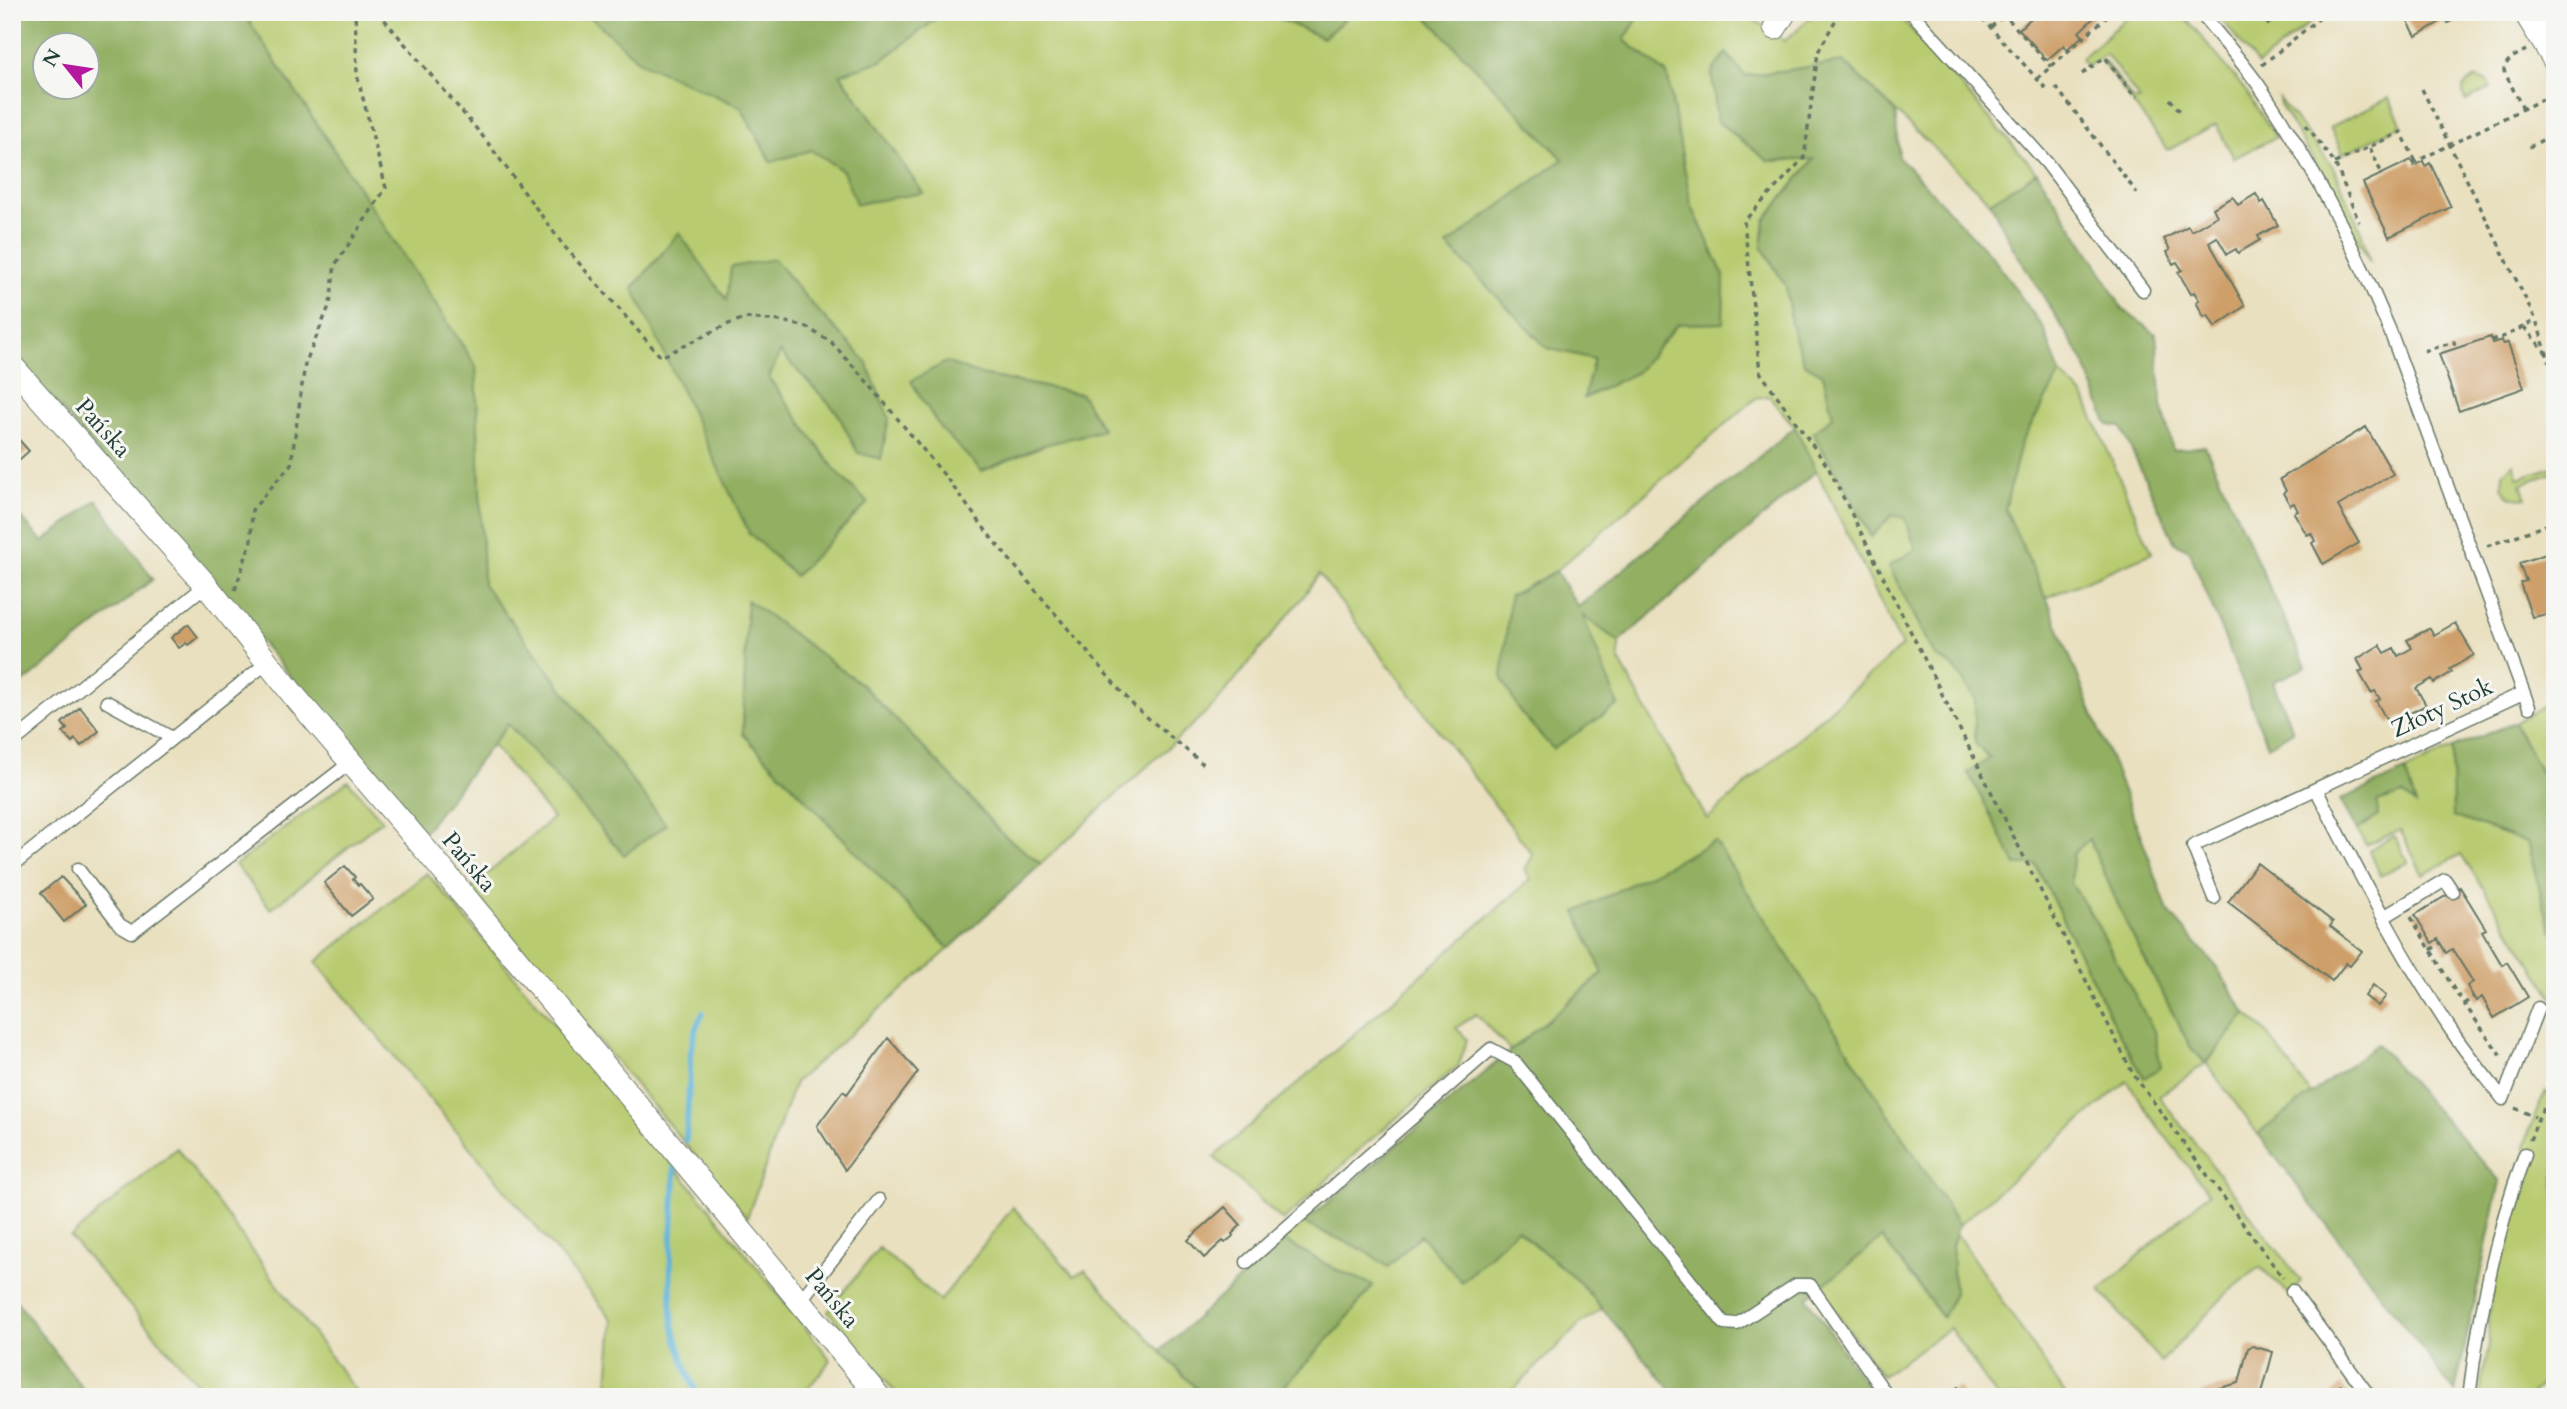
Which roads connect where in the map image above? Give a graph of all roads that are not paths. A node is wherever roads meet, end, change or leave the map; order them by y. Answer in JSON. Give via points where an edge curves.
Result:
{"nodes":[{"id":1,"x":1911,"y":12,"type":"edge"},
{"id":2,"x":2200,"y":12,"type":"edge"},
{"id":3,"x":2525,"y":12,"type":"edge"},
{"id":4,"x":2555,"y":61,"type":"edge"},
{"id":5,"x":2143,"y":290,"type":"dead end"},
{"id":6,"x":12,"y":366,"type":"edge"},
{"id":7,"x":206,"y":585,"type":"junction"},
{"id":8,"x":268,"y":662,"type":"junction"},
{"id":9,"x":2523,"y":693,"type":"junction"},
{"id":10,"x":107,"y":702,"type":"dead end"},
{"id":11,"x":2529,"y":707,"type":"dead end"},
{"id":12,"x":172,"y":738,"type":"junction"},
{"id":13,"x":12,"y":743,"type":"edge"},
{"id":14,"x":351,"y":762,"type":"junction"},
{"id":15,"x":2316,"y":789,"type":"junction"},
{"id":16,"x":12,"y":866,"type":"edge"},
{"id":17,"x":78,"y":869,"type":"dead end"},
{"id":18,"x":2453,"y":892,"type":"dead end"},
{"id":19,"x":2214,"y":898,"type":"dead end"},
{"id":20,"x":2384,"y":917,"type":"junction"},
{"id":21,"x":2538,"y":1009,"type":"dead end"},
{"id":22,"x":2525,"y":1154,"type":"road end"},
{"id":23,"x":878,"y":1200,"type":"dead end"},
{"id":24,"x":1247,"y":1262,"type":"dead end"},
{"id":25,"x":2292,"y":1291,"type":"road end"},
{"id":26,"x":800,"y":1301,"type":"junction"},
{"id":27,"x":879,"y":1397,"type":"edge"},
{"id":28,"x":1888,"y":1397,"type":"edge"},
{"id":29,"x":2370,"y":1397,"type":"edge"},
{"id":30,"x":2469,"y":1397,"type":"edge"}],
"edges":[{"from":1,"to":5,"type":"lane","via":[[2046,162]]},
{"from":2,"to":9,"type":"lane","name":"Złoty Stok","via":[[2265,94],[2315,174],[2367,277]]},
{"from":3,"to":4,"type":"street"},
{"from":6,"to":7,"type":"street","name":"Pańska"},
{"from":7,"to":8,"type":"street","name":"Pańska"},
{"from":7,"to":13,"type":"lane"},
{"from":8,"to":12,"type":"lane"},
{"from":8,"to":14,"type":"street","name":"Pańska"},
{"from":9,"to":11,"type":"lane"},
{"from":9,"to":15,"type":"lane","name":"Złoty Stok"},
{"from":10,"to":12,"type":"lane"},
{"from":12,"to":16,"type":"lane"},
{"from":14,"to":17,"type":"lane","via":[[132,932],[120,925]]},
{"from":14,"to":26,"type":"street","name":"Pańska"},
{"from":15,"to":19,"type":"lane","name":"Złoty Stok","via":[[2193,846]]},
{"from":15,"to":20,"type":"lane"},
{"from":18,"to":20,"type":"lane","via":[[2445,880]]},
{"from":20,"to":21,"type":"lane","via":[[2455,1037],[2503,1100]]},
{"from":22,"to":30,"type":"lane","via":[[2498,1236]]},
{"from":23,"to":26,"type":"lane"},
{"from":24,"to":28,"type":"lane","via":[[1491,1049],[1515,1062],[1724,1323],[1737,1324],[1796,1285],[1810,1285]]},
{"from":25,"to":29,"type":"lane"},
{"from":26,"to":27,"type":"street","name":"Pańska"}]}
